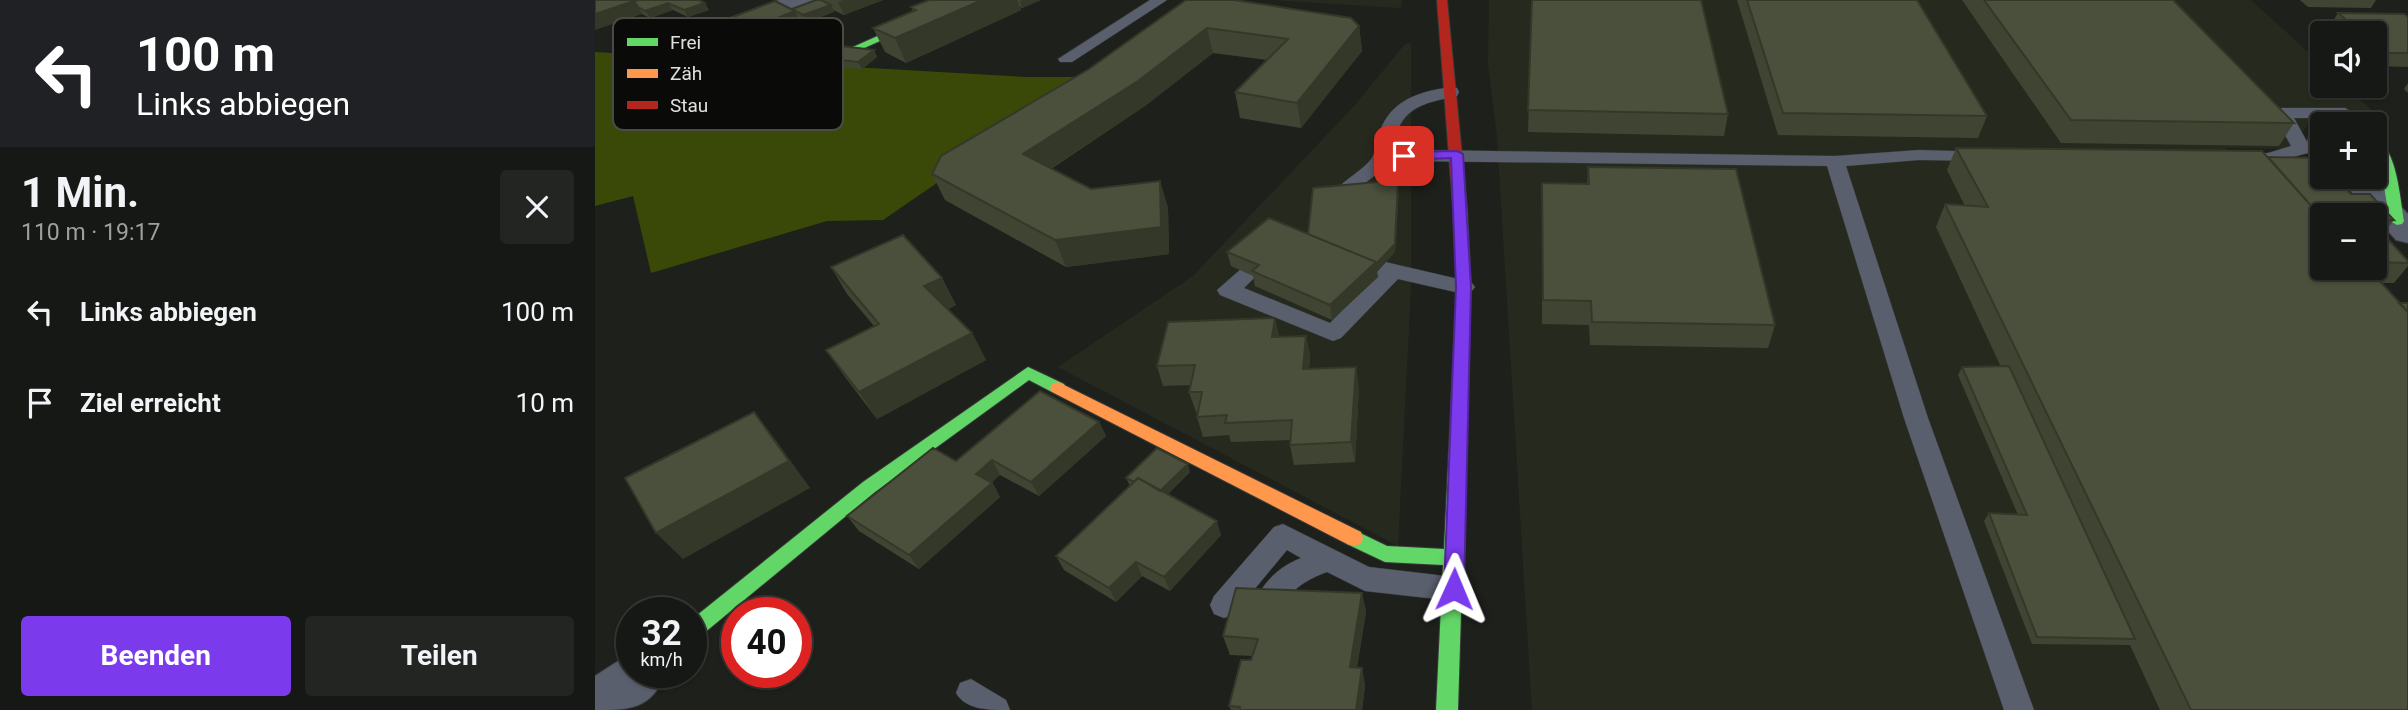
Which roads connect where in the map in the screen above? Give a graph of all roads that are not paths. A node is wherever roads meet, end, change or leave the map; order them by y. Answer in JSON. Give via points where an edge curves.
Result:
{"nodes":[{"id":1,"x":803,"y":0,"type":"edge"},
{"id":2,"x":967,"y":0,"type":"edge"},
{"id":3,"x":1160,"y":0,"type":"edge"},
{"id":4,"x":1442,"y":0,"type":"edge"},
{"id":5,"x":755,"y":18,"type":"edge"},
{"id":6,"x":858,"y":47,"type":"edge"},
{"id":7,"x":1066,"y":59,"type":"dead end"},
{"id":8,"x":1451,"y":92,"type":"junction"},
{"id":9,"x":2310,"y":113,"type":"edge"},
{"id":10,"x":2310,"y":138,"type":"edge"},
{"id":11,"x":2310,"y":145,"type":"edge"},
{"id":12,"x":1457,"y":154,"type":"junction"},
{"id":13,"x":1404,"y":156,"type":"junction"},
{"id":14,"x":1999,"y":156,"type":"edge"},
{"id":15,"x":2229,"y":158,"type":"edge"},
{"id":16,"x":1380,"y":161,"type":"junction"},
{"id":17,"x":1835,"y":161,"type":"junction"},
{"id":18,"x":2387,"y":164,"type":"edge"},
{"id":19,"x":1388,"y":189,"type":"edge"},
{"id":20,"x":2366,"y":189,"type":"edge"},
{"id":21,"x":1368,"y":190,"type":"edge"},
{"id":22,"x":1345,"y":192,"type":"edge"},
{"id":23,"x":2403,"y":227,"type":"edge"},
{"id":24,"x":1248,"y":274,"type":"edge"},
{"id":25,"x":1464,"y":287,"type":"junction"},
{"id":26,"x":1454,"y":558,"type":"junction"},
{"id":27,"x":1330,"y":560,"type":"junction"},
{"id":28,"x":1454,"y":589,"type":"junction"},
{"id":29,"x":1224,"y":605,"type":"dead end"},
{"id":30,"x":1266,"y":607,"type":"edge"},
{"id":31,"x":707,"y":619,"type":"edge"},
{"id":32,"x":622,"y":688,"type":"edge"},
{"id":33,"x":595,"y":702,"type":"edge"},
{"id":34,"x":1447,"y":710,"type":"edge"},
{"id":35,"x":2019,"y":710,"type":"edge"}],
"edges":[{"from":1,"to":5,"type":"street"},
{"from":2,"to":6,"type":"street"},
{"from":3,"to":7,"type":"lane"},
{"from":4,"to":8,"type":"street"},
{"from":8,"to":12,"type":"street"},
{"from":8,"to":16,"type":"lane","via":[[1421,96],[1406,105],[1388,130]]},
{"from":9,"to":10,"type":"lane","via":[[2282,113]]},
{"from":11,"to":15,"type":"lane","via":[[2269,158]]},
{"from":12,"to":13,"type":"lane"},
{"from":12,"to":17,"type":"lane"},
{"from":12,"to":25,"type":"street"},
{"from":13,"to":16,"type":"lane"},
{"from":13,"to":19,"type":"lane"},
{"from":14,"to":17,"type":"lane"},
{"from":16,"to":21,"type":"lane"},
{"from":16,"to":22,"type":"lane","via":[[1353,180]]},
{"from":17,"to":35,"type":"lane","via":[[1916,418]]},
{"from":18,"to":23,"type":"street"},
{"from":20,"to":23,"type":"street"},
{"from":24,"to":25,"type":"lane","via":[[1228,290],[1333,332],[1387,270]]},
{"from":25,"to":26,"type":"street"},
{"from":26,"to":28,"type":"street"},
{"from":26,"to":31,"type":"street","via":[[1385,554],[1028,373],[869,487]]},
{"from":27,"to":28,"type":"lane","via":[[1365,579]]},
{"from":27,"to":29,"type":"lane","via":[[1283,535]]},
{"from":27,"to":30,"type":"lane","via":[[1298,570],[1271,595]]},
{"from":28,"to":34,"type":"street"},
{"from":32,"to":33,"type":"street"}]}
